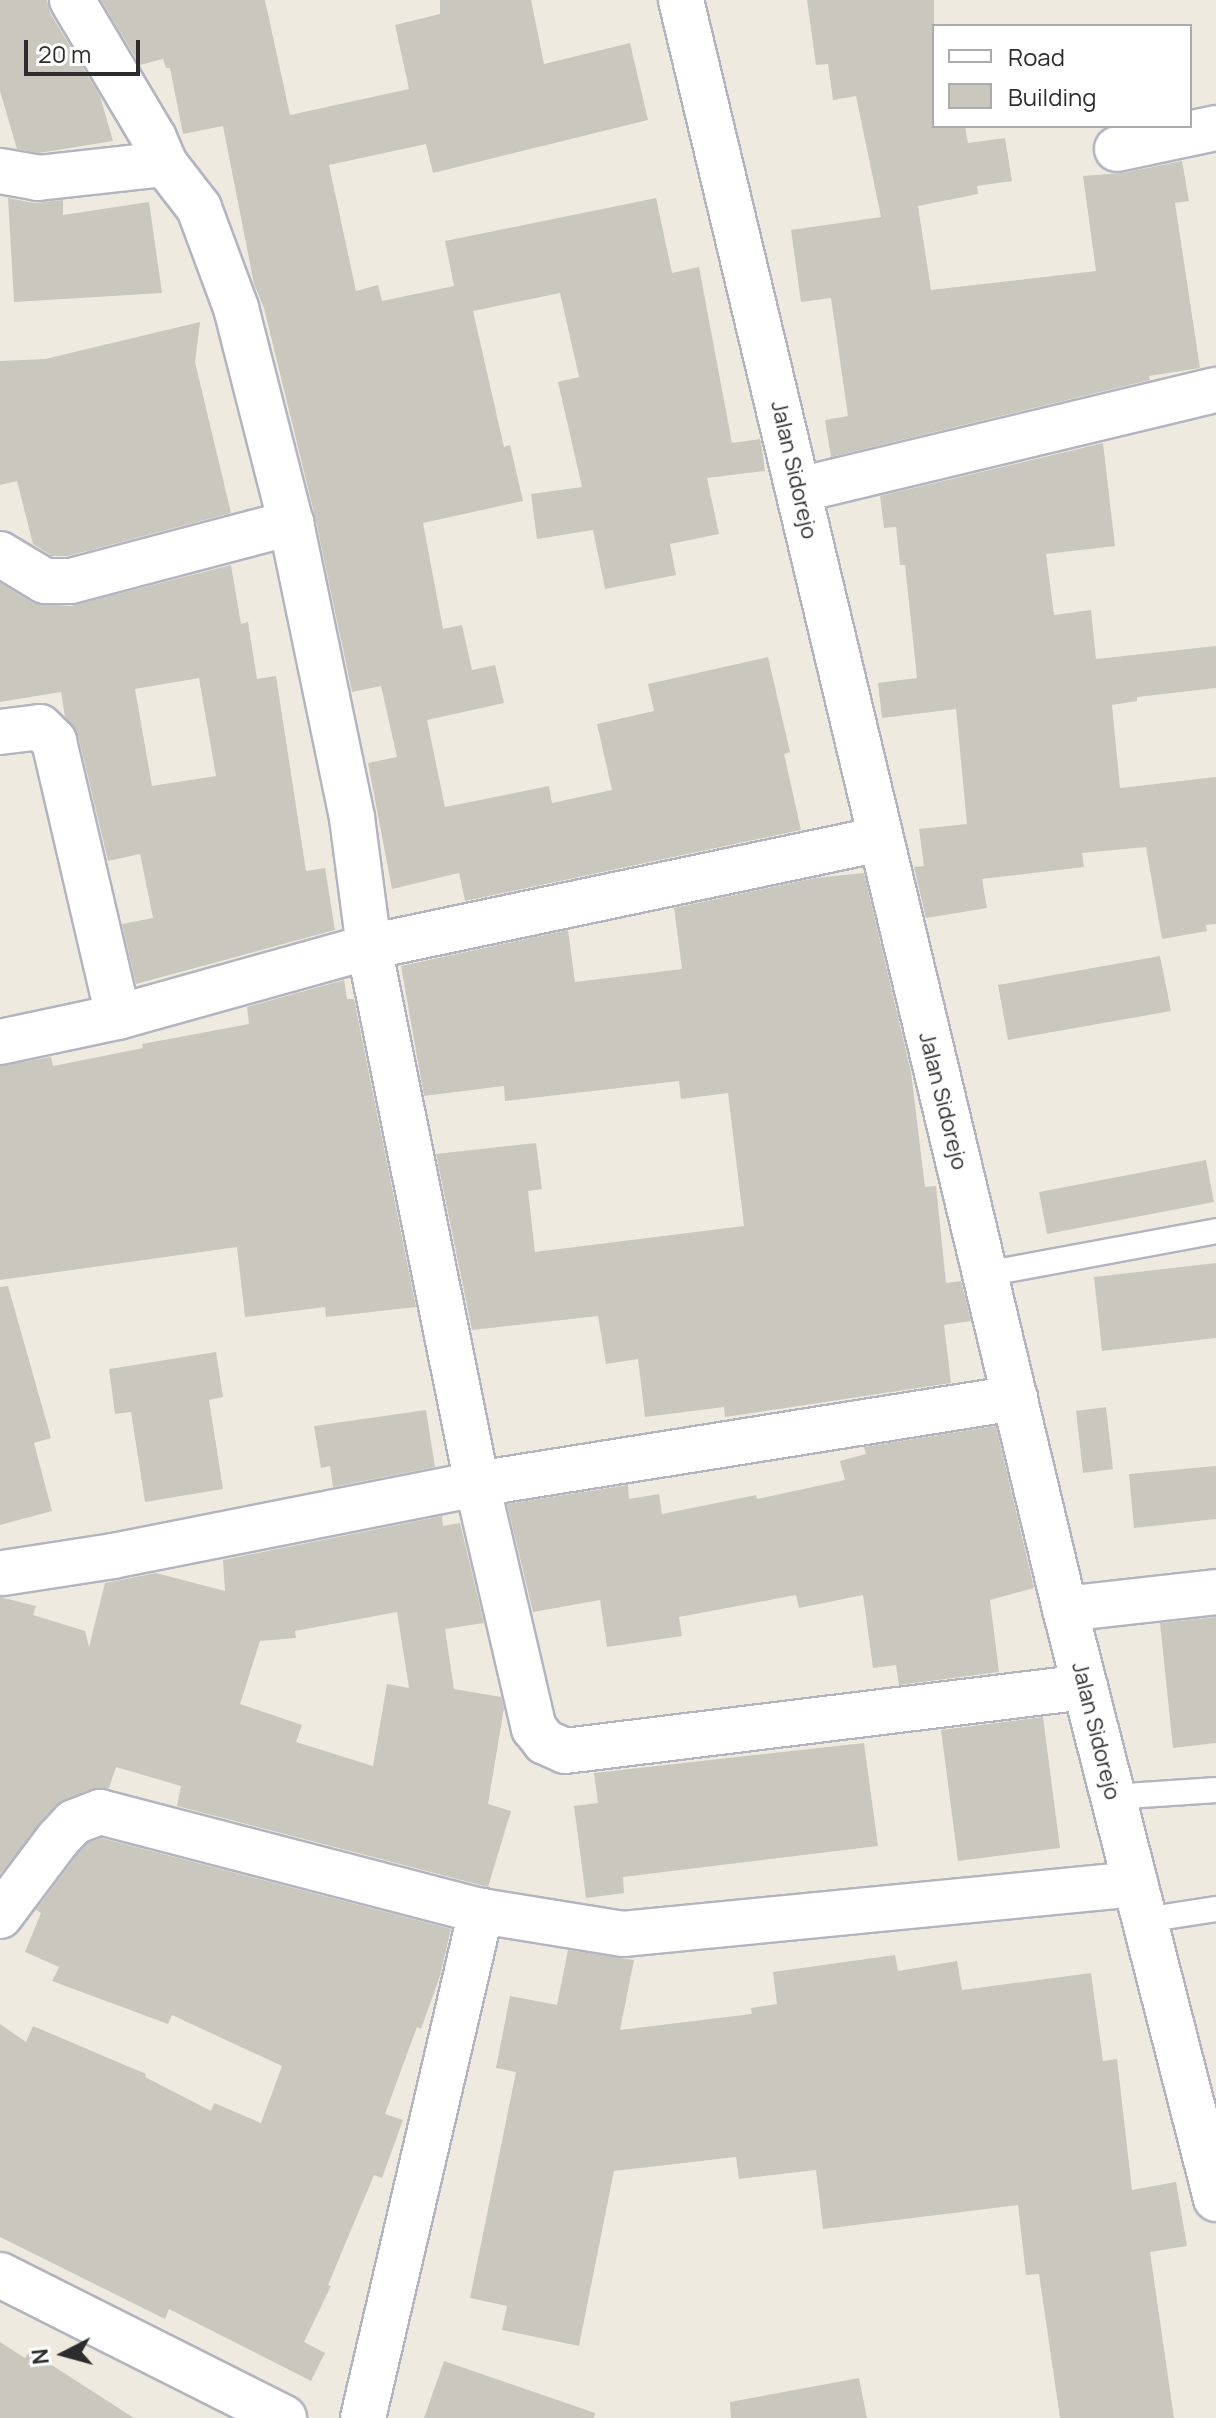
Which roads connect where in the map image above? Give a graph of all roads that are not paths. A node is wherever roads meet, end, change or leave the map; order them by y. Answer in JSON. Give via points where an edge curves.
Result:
{"nodes":[{"id":1,"x":72,"y":0,"type":"edge"},
{"id":2,"x":681,"y":0,"type":"edge"},
{"id":3,"x":1216,"y":128,"type":"edge"},
{"id":4,"x":1117,"y":149,"type":"dead end"},
{"id":5,"x":165,"y":164,"type":"junction"},
{"id":6,"x":0,"y":171,"type":"edge"},
{"id":7,"x":1216,"y":390,"type":"edge"},
{"id":8,"x":799,"y":490,"type":"junction"},
{"id":9,"x":291,"y":523,"type":"junction"},
{"id":10,"x":0,"y":554,"type":"edge"},
{"id":11,"x":0,"y":732,"type":"edge"},
{"id":12,"x":880,"y":839,"type":"junction"},
{"id":13,"x":369,"y":947,"type":"junction"},
{"id":14,"x":118,"y":1017,"type":"junction"},
{"id":15,"x":0,"y":1042,"type":"edge"},
{"id":16,"x":1216,"y":1231,"type":"edge"},
{"id":17,"x":985,"y":1274,"type":"junction"},
{"id":18,"x":1015,"y":1398,"type":"junction"},
{"id":19,"x":477,"y":1484,"type":"junction"},
{"id":20,"x":3,"y":1573,"type":"dead end"},
{"id":21,"x":1216,"y":1592,"type":"edge"},
{"id":22,"x":1065,"y":1609,"type":"junction"},
{"id":23,"x":1085,"y":1687,"type":"junction"},
{"id":24,"x":1216,"y":1790,"type":"edge"},
{"id":25,"x":1113,"y":1797,"type":"junction"},
{"id":26,"x":1140,"y":1902,"type":"junction"},
{"id":27,"x":1216,"y":1909,"type":"edge"},
{"id":28,"x":481,"y":1911,"type":"junction"},
{"id":29,"x":0,"y":1916,"type":"edge"},
{"id":30,"x":1216,"y":2199,"type":"edge"},
{"id":31,"x":0,"y":2275,"type":"edge"},
{"id":32,"x":284,"y":2418,"type":"edge"},
{"id":33,"x":363,"y":2418,"type":"edge"}],
"edges":[{"from":1,"to":5,"type":"street"},
{"from":2,"to":8,"type":"street","name":"Jalan Sidorejo"},
{"from":3,"to":4,"type":"street"},
{"from":5,"to":6,"type":"street","via":[[38,178]]},
{"from":5,"to":9,"type":"street","via":[[199,208],[236,308]]},
{"from":7,"to":8,"type":"street"},
{"from":8,"to":12,"type":"street","name":"Jalan Sidorejo"},
{"from":9,"to":10,"type":"street","via":[[71,581],[45,581]]},
{"from":9,"to":13,"type":"street","via":[[352,818]]},
{"from":11,"to":14,"type":"street","via":[[40,727],[54,741]]},
{"from":12,"to":13,"type":"street"},
{"from":12,"to":17,"type":"street","name":"Jalan Sidorejo"},
{"from":13,"to":14,"type":"street"},
{"from":13,"to":19,"type":"street"},
{"from":14,"to":15,"type":"street"},
{"from":16,"to":17,"type":"lane"},
{"from":17,"to":18,"type":"street","name":"Jalan Sidorejo"},
{"from":18,"to":19,"type":"street"},
{"from":18,"to":22,"type":"street","name":"Jalan Sidorejo"},
{"from":19,"to":20,"type":"street"},
{"from":19,"to":23,"type":"street","via":[[534,1728],[545,1742],[565,1751]]},
{"from":21,"to":22,"type":"street"},
{"from":22,"to":23,"type":"street","name":"Jalan Sidorejo"},
{"from":23,"to":25,"type":"street","name":"Jalan Sidorejo"},
{"from":24,"to":25,"type":"lane"},
{"from":25,"to":26,"type":"street","name":"Jalan Sidorejo"},
{"from":26,"to":27,"type":"lane"},
{"from":26,"to":28,"type":"street","via":[[623,1934]]},
{"from":26,"to":30,"type":"street","name":"Jalan Sidorejo"},
{"from":28,"to":29,"type":"street","via":[[100,1812],[74,1822]]},
{"from":28,"to":33,"type":"street"},
{"from":31,"to":32,"type":"street"}]}
